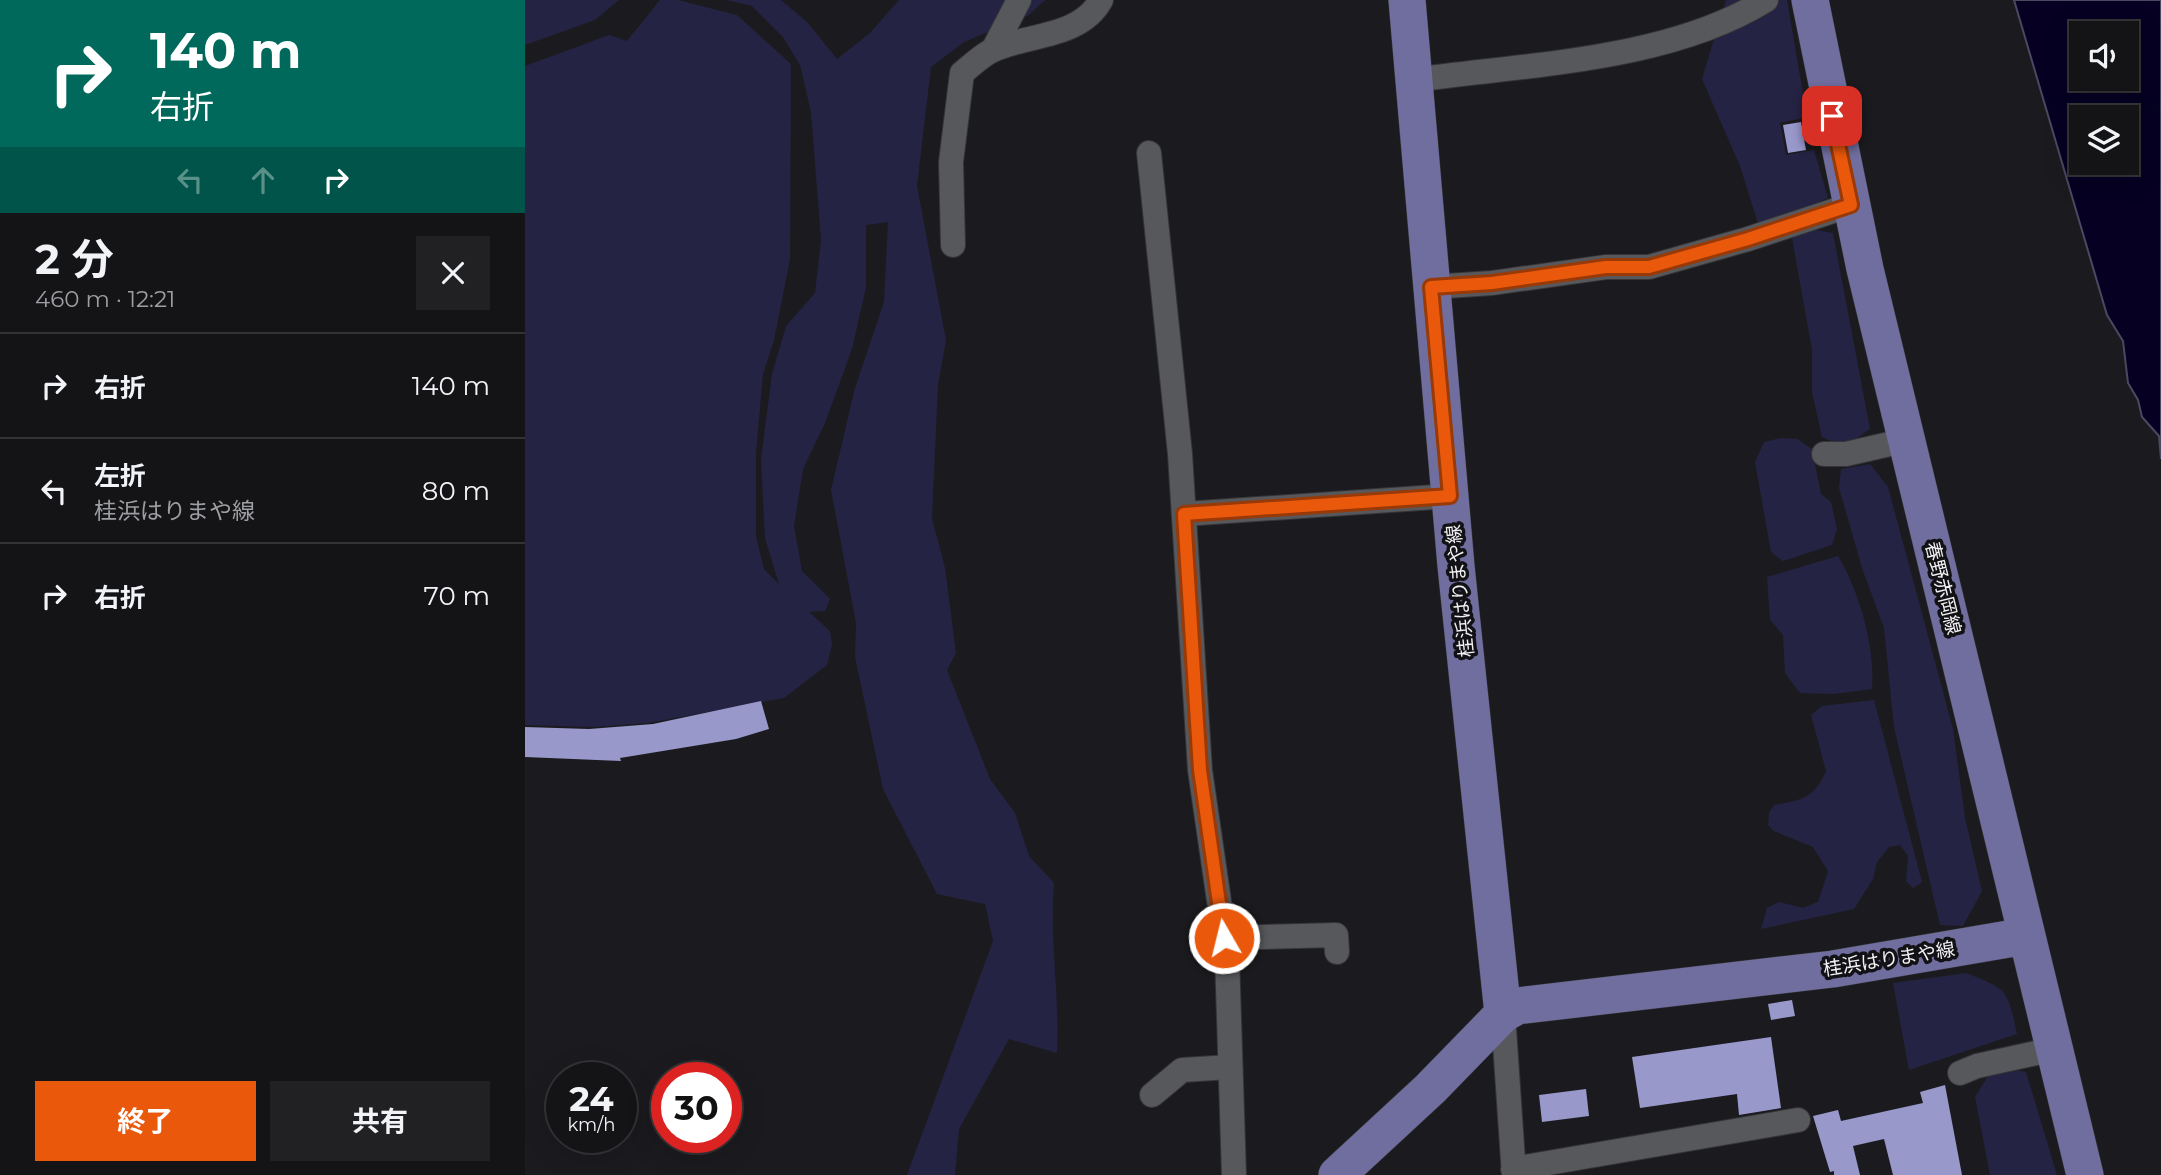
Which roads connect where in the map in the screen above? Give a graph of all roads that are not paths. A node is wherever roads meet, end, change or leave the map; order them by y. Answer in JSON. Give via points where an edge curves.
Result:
{"nodes":[{"id":1,"x":1019,"y":0,"type":"edge"},
{"id":2,"x":1101,"y":0,"type":"edge"},
{"id":3,"x":1408,"y":0,"type":"edge"},
{"id":4,"x":1766,"y":0,"type":"edge"},
{"id":5,"x":1810,"y":0,"type":"edge"},
{"id":6,"x":993,"y":50,"type":"junction"},
{"id":7,"x":1414,"y":80,"type":"junction"},
{"id":8,"x":1149,"y":153,"type":"dead end"},
{"id":9,"x":1851,"y":205,"type":"junction"},
{"id":10,"x":953,"y":245,"type":"dead end"},
{"id":11,"x":1431,"y":287,"type":"junction"},
{"id":12,"x":1907,"y":440,"type":"junction"},
{"id":13,"x":1824,"y":454,"type":"dead end"},
{"id":14,"x":1450,"y":496,"type":"junction"},
{"id":15,"x":1184,"y":514,"type":"junction"},
{"id":16,"x":2026,"y":936,"type":"junction"},
{"id":17,"x":1224,"y":938,"type":"junction"},
{"id":18,"x":1337,"y":952,"type":"dead end"},
{"id":19,"x":1503,"y":1014,"type":"junction"},
{"id":20,"x":2054,"y":1049,"type":"junction"},
{"id":21,"x":1230,"y":1067,"type":"junction"},
{"id":22,"x":1960,"y":1073,"type":"dead end"},
{"id":23,"x":1152,"y":1095,"type":"dead end"},
{"id":24,"x":1798,"y":1120,"type":"dead end"},
{"id":25,"x":1514,"y":1172,"type":"edge"},
{"id":26,"x":1234,"y":1175,"type":"edge"},
{"id":27,"x":1337,"y":1175,"type":"edge"},
{"id":28,"x":2085,"y":1175,"type":"edge"}],
"edges":[{"from":1,"to":6,"type":"street"},
{"from":2,"to":6,"type":"street","via":[[1089,16],[1072,26]]},
{"from":3,"to":7,"type":"main road","name":"桂浜はりまや線"},
{"from":4,"to":7,"type":"street","via":[[1706,29],[1616,53]]},
{"from":5,"to":9,"type":"main road","name":"春野赤岡線"},
{"from":6,"to":10,"type":"street","via":[[962,73],[951,162]]},
{"from":7,"to":11,"type":"main road","name":"桂浜はりまや線"},
{"from":8,"to":15,"type":"street"},
{"from":9,"to":11,"type":"street","via":[[1649,267],[1606,267]]},
{"from":9,"to":12,"type":"main road","name":"春野赤岡線"},
{"from":11,"to":14,"type":"main road","name":"桂浜はりまや線"},
{"from":12,"to":13,"type":"street","via":[[1846,454]]},
{"from":12,"to":16,"type":"main road","name":"春野赤岡線"},
{"from":14,"to":15,"type":"street"},
{"from":14,"to":19,"type":"main road","name":"桂浜はりまや線"},
{"from":15,"to":17,"type":"street","via":[[1200,770]]},
{"from":16,"to":19,"type":"main road","name":"桂浜はりまや線","via":[[1833,969],[1539,1001]]},
{"from":16,"to":20,"type":"main road","name":"春野赤岡線"},
{"from":17,"to":18,"type":"street","via":[[1336,935]]},
{"from":17,"to":21,"type":"street"},
{"from":19,"to":25,"type":"street"},
{"from":19,"to":27,"type":"main road","name":"桂浜はりまや線"},
{"from":20,"to":22,"type":"street"},
{"from":20,"to":28,"type":"main road","name":"春野赤岡線"},
{"from":21,"to":23,"type":"street","via":[[1182,1070]]},
{"from":21,"to":26,"type":"street"},
{"from":24,"to":25,"type":"street"}]}
